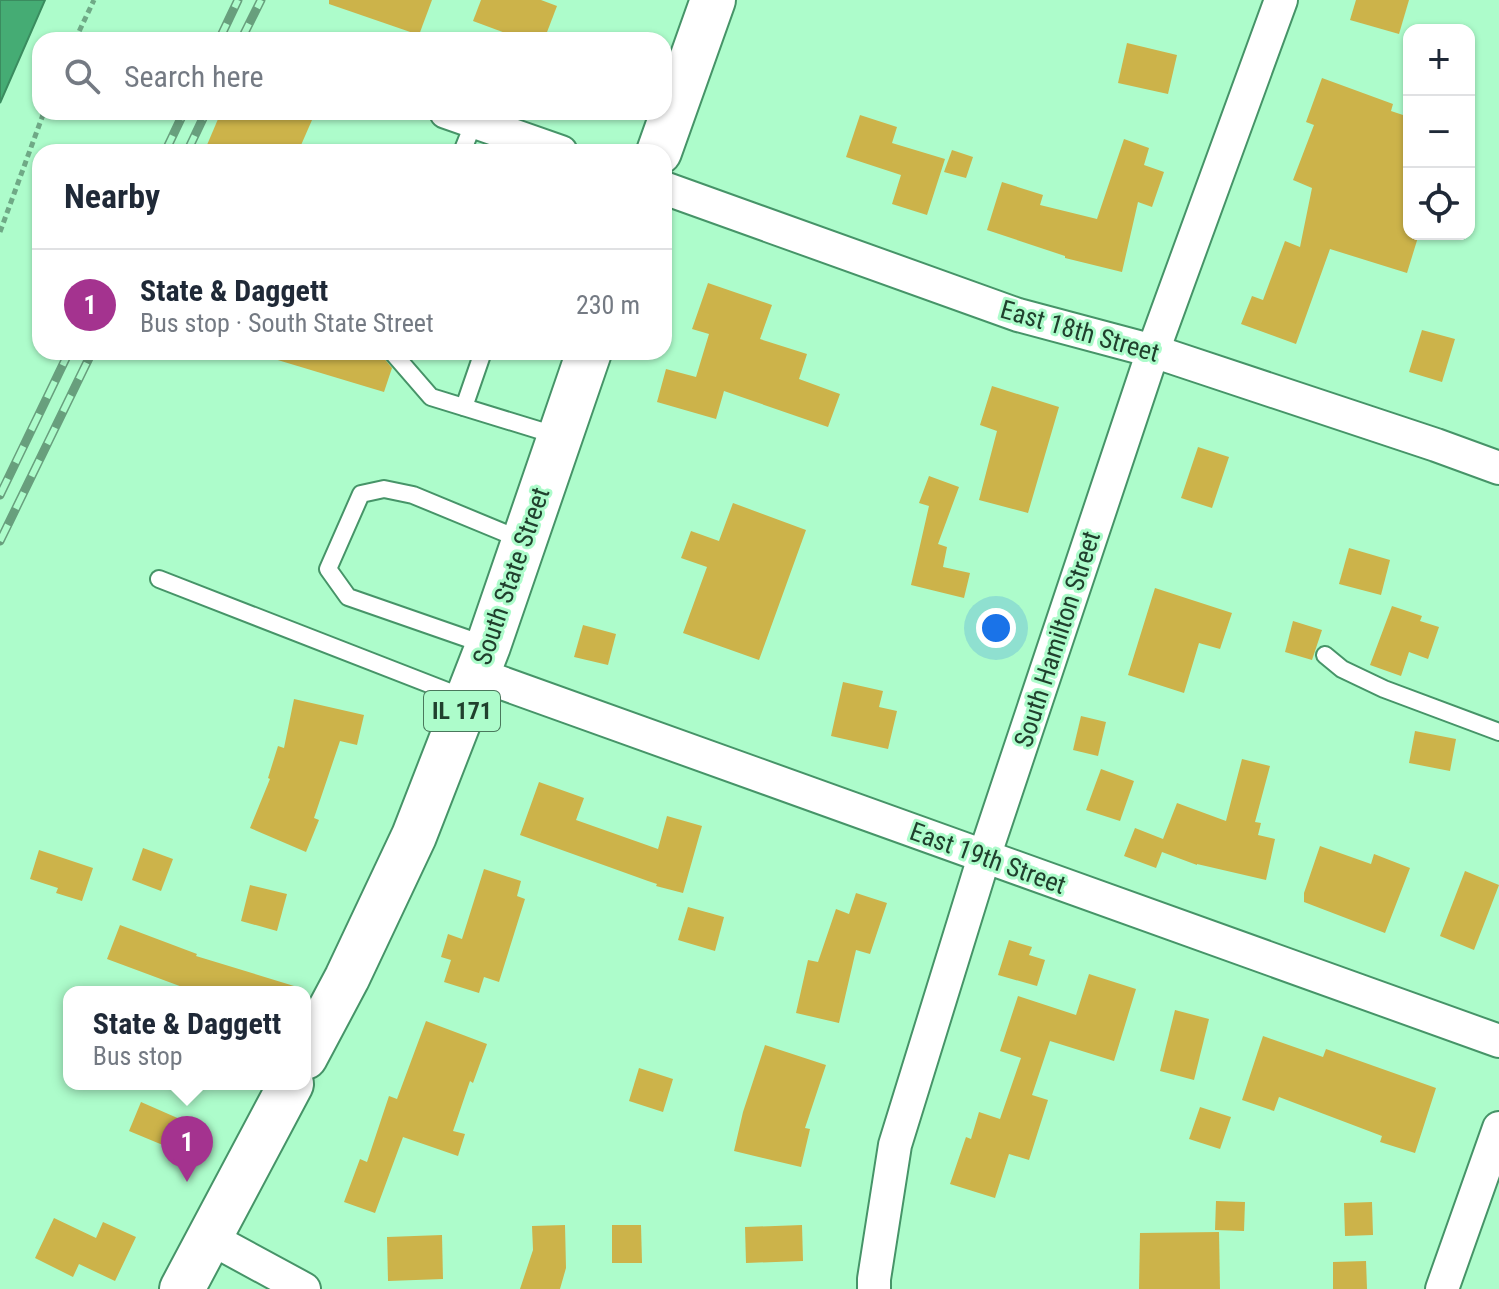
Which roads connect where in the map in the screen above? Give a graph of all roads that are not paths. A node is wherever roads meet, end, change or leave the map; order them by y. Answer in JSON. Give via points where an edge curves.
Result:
{"nodes":[{"id":1,"x":713,"y":0,"type":"edge"},
{"id":2,"x":1281,"y":0,"type":"edge"},
{"id":3,"x":672,"y":115,"type":"edge"},
{"id":4,"x":460,"y":120,"type":"edge"},
{"id":5,"x":469,"y":120,"type":"edge"},
{"id":6,"x":670,"y":120,"type":"edge"},
{"id":7,"x":462,"y":144,"type":"edge"},
{"id":8,"x":538,"y":144,"type":"edge"},
{"id":9,"x":662,"y":144,"type":"edge"},
{"id":10,"x":672,"y":191,"type":"edge"},
{"id":11,"x":1153,"y":351,"type":"junction"},
{"id":12,"x":399,"y":360,"type":"edge"},
{"id":13,"x":480,"y":360,"type":"edge"},
{"id":14,"x":586,"y":360,"type":"edge"},
{"id":15,"x":464,"y":407,"type":"junction"},
{"id":16,"x":560,"y":436,"type":"junction"},
{"id":17,"x":1499,"y":468,"type":"edge"},
{"id":18,"x":524,"y":541,"type":"junction"},
{"id":19,"x":159,"y":579,"type":"dead end"},
{"id":20,"x":1325,"y":655,"type":"dead end"},
{"id":21,"x":477,"y":673,"type":"junction"},
{"id":22,"x":1499,"y":732,"type":"edge"},
{"id":23,"x":984,"y":857,"type":"junction"},
{"id":24,"x":1499,"y":1041,"type":"edge"},
{"id":25,"x":311,"y":1046,"type":"edge"},
{"id":26,"x":288,"y":1090,"type":"edge"},
{"id":27,"x":1499,"y":1128,"type":"edge"},
{"id":28,"x":210,"y":1238,"type":"junction"},
{"id":29,"x":182,"y":1289,"type":"edge"},
{"id":30,"x":304,"y":1289,"type":"edge"},
{"id":31,"x":874,"y":1289,"type":"edge"},
{"id":32,"x":1442,"y":1289,"type":"edge"}],
"edges":[{"from":1,"to":3,"type":"main road"},
{"from":2,"to":11,"type":"street","name":"South Hamilton Street"},
{"from":4,"to":7,"type":"lane"},
{"from":5,"to":8,"type":"street"},
{"from":6,"to":9,"type":"main road"},
{"from":10,"to":11,"type":"street","name":"East 18th Street","via":[[1018,315]]},
{"from":11,"to":17,"type":"street","name":"East 18th Street"},
{"from":11,"to":23,"type":"street","name":"South Hamilton Street"},
{"from":12,"to":15,"type":"lane","via":[[431,397]]},
{"from":13,"to":15,"type":"lane"},
{"from":14,"to":16,"type":"main road","name":"South State Street","number":"IL 171"},
{"from":15,"to":16,"type":"lane"},
{"from":16,"to":18,"type":"main road","name":"South State Street","number":"IL 171"},
{"from":18,"to":21,"type":"main road","name":"South State Street","number":"IL 171"},
{"from":18,"to":21,"type":"lane","via":[[413,495],[384,489],[361,494],[328,569],[348,597]]},
{"from":19,"to":21,"type":"lane"},
{"from":20,"to":22,"type":"lane","via":[[1384,689]]},
{"from":21,"to":23,"type":"street","name":"East 19th Street"},
{"from":21,"to":25,"type":"main road","name":"South State Street","number":"IL 171","via":[[414,836]]},
{"from":23,"to":24,"type":"street","name":"East 19th Street"},
{"from":23,"to":31,"type":"street","name":"South Hamilton Street","via":[[895,1145]]},
{"from":26,"to":28,"type":"main road"},
{"from":27,"to":32,"type":"street"},
{"from":28,"to":29,"type":"main road"},
{"from":28,"to":30,"type":"street"}]}
